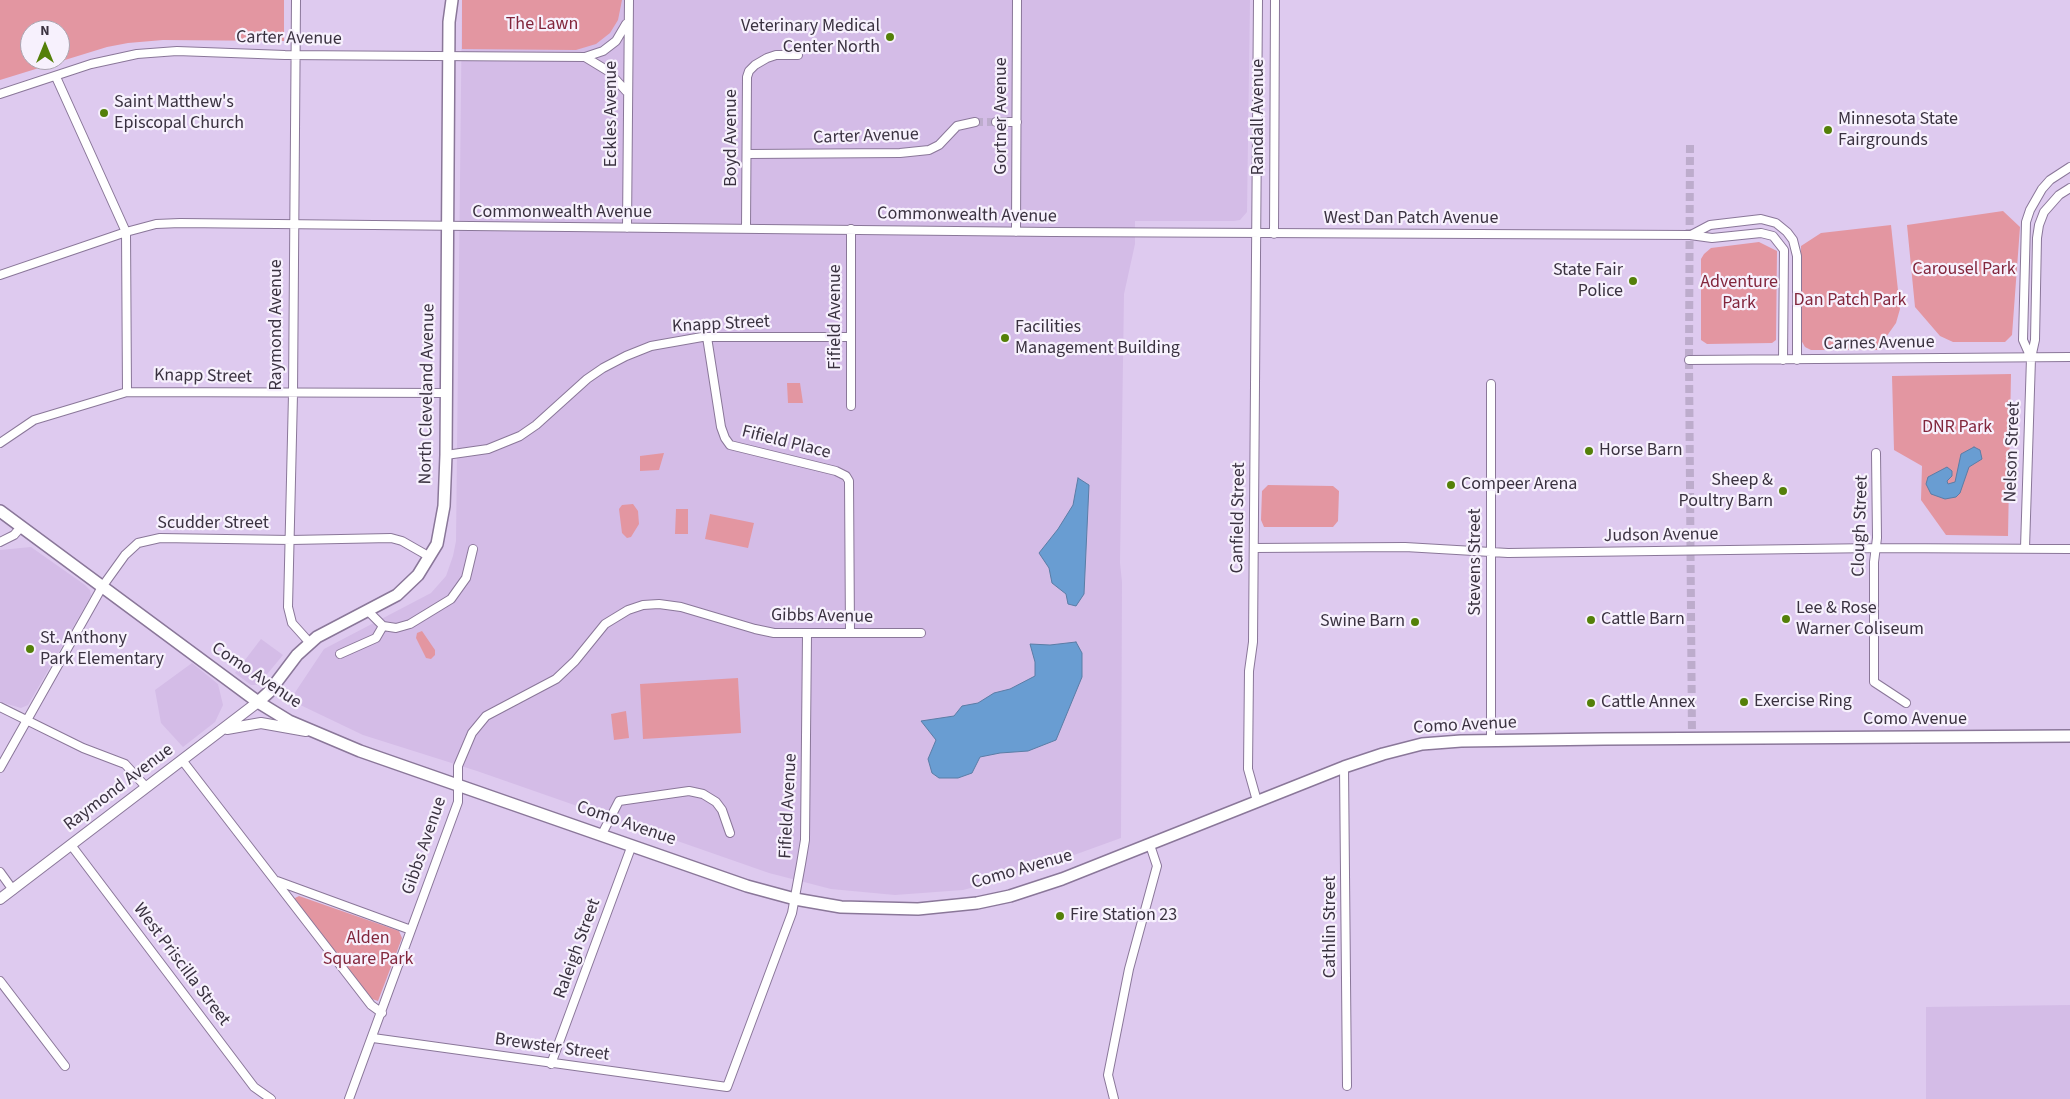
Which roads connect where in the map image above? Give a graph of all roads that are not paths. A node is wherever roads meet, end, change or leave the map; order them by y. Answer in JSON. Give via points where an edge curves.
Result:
{"nodes":[{"id":1,"x":296,"y":0,"type":"edge"},
{"id":2,"x":452,"y":0,"type":"edge"},
{"id":3,"x":629,"y":0,"type":"edge"},
{"id":4,"x":1018,"y":0,"type":"edge"},
{"id":5,"x":1258,"y":0,"type":"edge"},
{"id":6,"x":1275,"y":0,"type":"edge"},
{"id":7,"x":628,"y":22,"type":"junction"},
{"id":8,"x":296,"y":54,"type":"junction"},
{"id":9,"x":449,"y":55,"type":"junction"},
{"id":10,"x":798,"y":55,"type":"dead end"},
{"id":11,"x":585,"y":57,"type":"junction"},
{"id":12,"x":56,"y":77,"type":"junction"},
{"id":13,"x":626,"y":92,"type":"junction"},
{"id":14,"x":0,"y":94,"type":"edge"},
{"id":15,"x":975,"y":122,"type":"tunnel mouth"},
{"id":16,"x":996,"y":122,"type":"tunnel mouth"},
{"id":17,"x":1017,"y":122,"type":"junction"},
{"id":18,"x":747,"y":154,"type":"junction"},
{"id":19,"x":2070,"y":167,"type":"edge"},
{"id":20,"x":2070,"y":188,"type":"edge"},
{"id":21,"x":294,"y":225,"type":"junction"},
{"id":22,"x":448,"y":227,"type":"junction"},
{"id":23,"x":627,"y":228,"type":"junction"},
{"id":24,"x":746,"y":228,"type":"junction"},
{"id":25,"x":851,"y":229,"type":"junction"},
{"id":26,"x":126,"y":232,"type":"junction"},
{"id":27,"x":1016,"y":232,"type":"junction"},
{"id":28,"x":1132,"y":232,"type":"joint"},
{"id":29,"x":1256,"y":234,"type":"junction"},
{"id":30,"x":1274,"y":234,"type":"junction"},
{"id":31,"x":1690,"y":235,"type":"junction"},
{"id":32,"x":0,"y":275,"type":"edge"},
{"id":33,"x":707,"y":337,"type":"junction"},
{"id":34,"x":850,"y":337,"type":"junction"},
{"id":35,"x":2031,"y":358,"type":"junction"},
{"id":36,"x":2070,"y":358,"type":"edge"},
{"id":37,"x":1689,"y":360,"type":"dead end"},
{"id":38,"x":1783,"y":360,"type":"junction"},
{"id":39,"x":1797,"y":360,"type":"junction"},
{"id":40,"x":1491,"y":384,"type":"dead end"},
{"id":41,"x":127,"y":392,"type":"junction"},
{"id":42,"x":446,"y":393,"type":"junction"},
{"id":43,"x":293,"y":394,"type":"junction"},
{"id":44,"x":851,"y":406,"type":"dead end"},
{"id":45,"x":0,"y":443,"type":"edge"},
{"id":46,"x":1876,"y":453,"type":"dead end"},
{"id":47,"x":446,"y":455,"type":"junction"},
{"id":48,"x":0,"y":511,"type":"edge"},
{"id":49,"x":21,"y":527,"type":"junction"},
{"id":50,"x":291,"y":540,"type":"junction"},
{"id":51,"x":0,"y":542,"type":"edge"},
{"id":52,"x":1254,"y":548,"type":"junction"},
{"id":53,"x":1876,"y":548,"type":"junction"},
{"id":54,"x":2025,"y":548,"type":"junction"},
{"id":55,"x":474,"y":549,"type":"dead end"},
{"id":56,"x":2070,"y":549,"type":"edge"},
{"id":57,"x":1490,"y":552,"type":"junction"},
{"id":58,"x":430,"y":557,"type":"junction"},
{"id":59,"x":102,"y":587,"type":"junction"},
{"id":60,"x":368,"y":611,"type":"junction"},
{"id":61,"x":383,"y":626,"type":"junction"},
{"id":62,"x":850,"y":633,"type":"junction"},
{"id":63,"x":921,"y":633,"type":"dead end"},
{"id":64,"x":807,"y":634,"type":"junction"},
{"id":65,"x":310,"y":643,"type":"junction"},
{"id":66,"x":340,"y":654,"type":"dead end"},
{"id":67,"x":258,"y":702,"type":"junction"},
{"id":68,"x":1906,"y":703,"type":"dead end"},
{"id":69,"x":0,"y":707,"type":"edge"},
{"id":70,"x":27,"y":718,"type":"junction"},
{"id":71,"x":219,"y":732,"type":"junction"},
{"id":72,"x":314,"y":732,"type":"junction"},
{"id":73,"x":2070,"y":736,"type":"edge"},
{"id":74,"x":1491,"y":741,"type":"junction"},
{"id":75,"x":182,"y":760,"type":"junction"},
{"id":76,"x":1344,"y":767,"type":"junction"},
{"id":77,"x":0,"y":768,"type":"edge"},
{"id":78,"x":458,"y":785,"type":"junction"},
{"id":79,"x":146,"y":787,"type":"junction"},
{"id":80,"x":1257,"y":801,"type":"junction"},
{"id":81,"x":730,"y":833,"type":"dead end"},
{"id":82,"x":602,"y":834,"type":"junction"},
{"id":83,"x":71,"y":845,"type":"junction"},
{"id":84,"x":632,"y":845,"type":"junction"},
{"id":85,"x":1150,"y":845,"type":"junction"},
{"id":86,"x":0,"y":872,"type":"edge"},
{"id":87,"x":275,"y":881,"type":"junction"},
{"id":88,"x":13,"y":890,"type":"junction"},
{"id":89,"x":795,"y":899,"type":"junction"},
{"id":90,"x":0,"y":900,"type":"edge"},
{"id":91,"x":411,"y":930,"type":"junction"},
{"id":92,"x":0,"y":981,"type":"edge"},
{"id":93,"x":382,"y":1013,"type":"junction"},
{"id":94,"x":373,"y":1038,"type":"junction"},
{"id":95,"x":551,"y":1064,"type":"junction"},
{"id":96,"x":65,"y":1066,"type":"dead end"},
{"id":97,"x":1347,"y":1086,"type":"dead end"},
{"id":98,"x":727,"y":1087,"type":"joint"},
{"id":99,"x":271,"y":1099,"type":"edge"},
{"id":100,"x":349,"y":1099,"type":"edge"},
{"id":101,"x":1114,"y":1099,"type":"edge"}],
"edges":[{"from":1,"to":8,"type":"street","name":"Raymond Avenue"},
{"from":2,"to":9,"type":"main road","name":"North Cleveland Avenue"},
{"from":3,"to":7,"type":"street","name":"Eckles Avenue"},
{"from":4,"to":17,"type":"street","name":"Gortner Avenue"},
{"from":5,"to":29,"type":"street","name":"Randall Avenue"},
{"from":6,"to":30,"type":"street","name":"Randall Avenue"},
{"from":7,"to":11,"type":"street","name":"Carter Avenue","via":[[604,52]]},
{"from":7,"to":13,"type":"street","name":"Eckles Avenue"},
{"from":8,"to":9,"type":"street","name":"Carter Avenue"},
{"from":8,"to":12,"type":"street","name":"Carter Avenue","via":[[177,51],[137,54],[91,64]]},
{"from":8,"to":21,"type":"street","name":"Raymond Avenue"},
{"from":9,"to":11,"type":"street","name":"Carter Avenue"},
{"from":9,"to":22,"type":"main road","name":"North Cleveland Avenue"},
{"from":10,"to":18,"type":"street","name":"Boyd Avenue","via":[[776,55],[749,71]]},
{"from":11,"to":13,"type":"street","via":[[608,71]]},
{"from":12,"to":14,"type":"street","name":"Carter Avenue"},
{"from":12,"to":26,"type":"street"},
{"from":13,"to":23,"type":"street","name":"Eckles Avenue"},
{"from":15,"to":18,"type":"street","name":"Carter Avenue","via":[[956,126],[939,145],[929,150]]},
{"from":16,"to":17,"type":"street"},
{"from":17,"to":27,"type":"street","name":"Gortner Avenue"},
{"from":18,"to":24,"type":"street","name":"Boyd Avenue"},
{"from":19,"to":35,"type":"street","name":"Nelson Street","via":[[2042,189],[2026,222],[2023,340]]},
{"from":20,"to":35,"type":"street","name":"Nelson Street","via":[[2051,203],[2039,225],[2035,340]]},
{"from":21,"to":22,"type":"street","name":"Commonwealth Avenue"},
{"from":21,"to":26,"type":"street","name":"Commonwealth Avenue","via":[[180,223],[156,224]]},
{"from":21,"to":43,"type":"street","name":"Raymond Avenue"},
{"from":22,"to":23,"type":"street","name":"Commonwealth Avenue"},
{"from":22,"to":42,"type":"main road","name":"North Cleveland Avenue"},
{"from":23,"to":24,"type":"street","name":"Commonwealth Avenue"},
{"from":24,"to":25,"type":"street","name":"Commonwealth Avenue"},
{"from":25,"to":27,"type":"street","name":"Commonwealth Avenue"},
{"from":25,"to":34,"type":"street","name":"Fifield Avenue"},
{"from":26,"to":32,"type":"street","name":"Commonwealth Avenue"},
{"from":26,"to":41,"type":"street"},
{"from":27,"to":28,"type":"street","name":"Commonwealth Avenue"},
{"from":28,"to":29,"type":"street","name":"West Dan Patch Avenue"},
{"from":29,"to":30,"type":"street","name":"West Dan Patch Avenue"},
{"from":29,"to":52,"type":"street","name":"Canfield Street"},
{"from":30,"to":31,"type":"street","name":"West Dan Patch Avenue"},
{"from":31,"to":38,"type":"street","name":"West Dan Patch Avenue","via":[[1712,238],[1761,233],[1773,236],[1782,244],[1785,256]]},
{"from":31,"to":39,"type":"street","name":"West Dan Patch Avenue","via":[[1710,225],[1754,220],[1769,220],[1782,227],[1793,240],[1797,256]]},
{"from":33,"to":34,"type":"street","name":"Knapp Street"},
{"from":33,"to":47,"type":"street","name":"Knapp Street","via":[[668,341],[626,356],[587,379],[520,436],[488,449]]},
{"from":33,"to":62,"type":"street","name":"Fifield Place","via":[[721,427],[730,445],[841,472],[848,478]]},
{"from":34,"to":44,"type":"street","name":"Fifield Avenue"},
{"from":35,"to":36,"type":"street","name":"Carnes Avenue"},
{"from":35,"to":39,"type":"street","name":"Carnes Avenue"},
{"from":35,"to":54,"type":"street","name":"Nelson Street"},
{"from":37,"to":38,"type":"street","name":"Carnes Avenue"},
{"from":38,"to":39,"type":"street","name":"Carnes Avenue"},
{"from":40,"to":57,"type":"street","name":"Stevens Street"},
{"from":41,"to":43,"type":"street","name":"Knapp Street"},
{"from":41,"to":45,"type":"street","name":"Knapp Street","via":[[34,420]]},
{"from":42,"to":43,"type":"street","name":"Knapp Street"},
{"from":42,"to":47,"type":"main road","name":"North Cleveland Avenue"},
{"from":43,"to":50,"type":"street","name":"Raymond Avenue"},
{"from":46,"to":53,"type":"street","name":"Clough Street"},
{"from":47,"to":58,"type":"main road","name":"North Cleveland Avenue","via":[[442,524]]},
{"from":48,"to":49,"type":"main road","name":"Como Avenue"},
{"from":49,"to":51,"type":"street"},
{"from":49,"to":59,"type":"main road","name":"Como Avenue"},
{"from":50,"to":58,"type":"street","name":"Scudder Street","via":[[391,538]]},
{"from":50,"to":59,"type":"street","name":"Scudder Street","via":[[146,539],[130,548]]},
{"from":50,"to":65,"type":"street","name":"Raymond Avenue","via":[[288,613],[300,634]]},
{"from":52,"to":57,"type":"street","name":"Judson Avenue","via":[[1405,547]]},
{"from":52,"to":80,"type":"street","name":"Canfield Street","via":[[1248,769]]},
{"from":53,"to":54,"type":"street","name":"Judson Avenue"},
{"from":53,"to":57,"type":"street","name":"Judson Avenue"},
{"from":53,"to":68,"type":"street","name":"Clough Street","via":[[1874,682]]},
{"from":54,"to":56,"type":"street","name":"Judson Avenue"},
{"from":55,"to":61,"type":"street","via":[[466,578],[451,599],[410,624],[396,628]]},
{"from":57,"to":74,"type":"street","name":"Stevens Street"},
{"from":58,"to":60,"type":"main road","name":"North Cleveland Avenue","via":[[418,575],[397,595]]},
{"from":59,"to":67,"type":"main road","name":"Como Avenue"},
{"from":59,"to":70,"type":"street","name":"Scudder Street"},
{"from":60,"to":61,"type":"street"},
{"from":60,"to":65,"type":"main road","name":"North Cleveland Avenue"},
{"from":61,"to":66,"type":"street","via":[[376,638]]},
{"from":62,"to":63,"type":"street","name":"Gibbs Avenue"},
{"from":62,"to":64,"type":"street","name":"Gibbs Avenue"},
{"from":64,"to":78,"type":"street","name":"Gibbs Avenue","via":[[755,630],[673,605],[652,604],[628,610],[601,628],[556,679],[498,708],[481,721],[472,733],[458,766]]},
{"from":64,"to":89,"type":"street","name":"Fifield Avenue","via":[[805,840]]},
{"from":65,"to":67,"type":"main road","name":"North Cleveland Avenue"},
{"from":67,"to":71,"type":"street","name":"Raymond Avenue"},
{"from":67,"to":72,"type":"main road","name":"Como Avenue"},
{"from":69,"to":70,"type":"street"},
{"from":70,"to":77,"type":"street","name":"Scudder Street"},
{"from":70,"to":79,"type":"street","via":[[83,748],[125,764]]},
{"from":71,"to":72,"type":"street","via":[[261,723]]},
{"from":71,"to":75,"type":"street","name":"Raymond Avenue"},
{"from":72,"to":78,"type":"main road","name":"Como Avenue"},
{"from":73,"to":74,"type":"main road","name":"Como Avenue"},
{"from":74,"to":76,"type":"main road","name":"Como Avenue","via":[[1422,744]]},
{"from":75,"to":79,"type":"street","name":"Raymond Avenue"},
{"from":75,"to":87,"type":"street"},
{"from":76,"to":80,"type":"main road","name":"Como Avenue"},
{"from":76,"to":97,"type":"street","name":"Cathlin Street"},
{"from":78,"to":82,"type":"main road","name":"Como Avenue"},
{"from":78,"to":91,"type":"street","name":"Gibbs Avenue","via":[[458,802]]},
{"from":79,"to":83,"type":"street","name":"Raymond Avenue"},
{"from":80,"to":85,"type":"main road","name":"Como Avenue"},
{"from":81,"to":82,"type":"street","via":[[716,802],[703,794],[689,791],[619,802]]},
{"from":82,"to":84,"type":"main road","name":"Como Avenue"},
{"from":83,"to":88,"type":"street","name":"Raymond Avenue"},
{"from":83,"to":99,"type":"street","name":"West Priscilla Street","via":[[254,1087]]},
{"from":84,"to":89,"type":"main road","name":"Como Avenue","via":[[747,886]]},
{"from":84,"to":95,"type":"street","name":"Raleigh Street"},
{"from":85,"to":89,"type":"main road","name":"Como Avenue","via":[[1032,890],[977,903],[889,910],[841,907]]},
{"from":85,"to":101,"type":"street","via":[[1157,866],[1129,969],[1108,1075]]},
{"from":86,"to":88,"type":"street"},
{"from":87,"to":91,"type":"street"},
{"from":87,"to":93,"type":"street","via":[[371,1005]]},
{"from":88,"to":90,"type":"street","name":"Raymond Avenue"},
{"from":89,"to":98,"type":"street","name":"Fifield Avenue"},
{"from":91,"to":93,"type":"street","name":"Gibbs Avenue"},
{"from":92,"to":96,"type":"street"},
{"from":93,"to":94,"type":"street","name":"Gibbs Avenue"},
{"from":94,"to":95,"type":"street","name":"Brewster Street"},
{"from":94,"to":100,"type":"street","name":"Gibbs Avenue"},
{"from":95,"to":98,"type":"street","name":"Brewster Street"}]}
